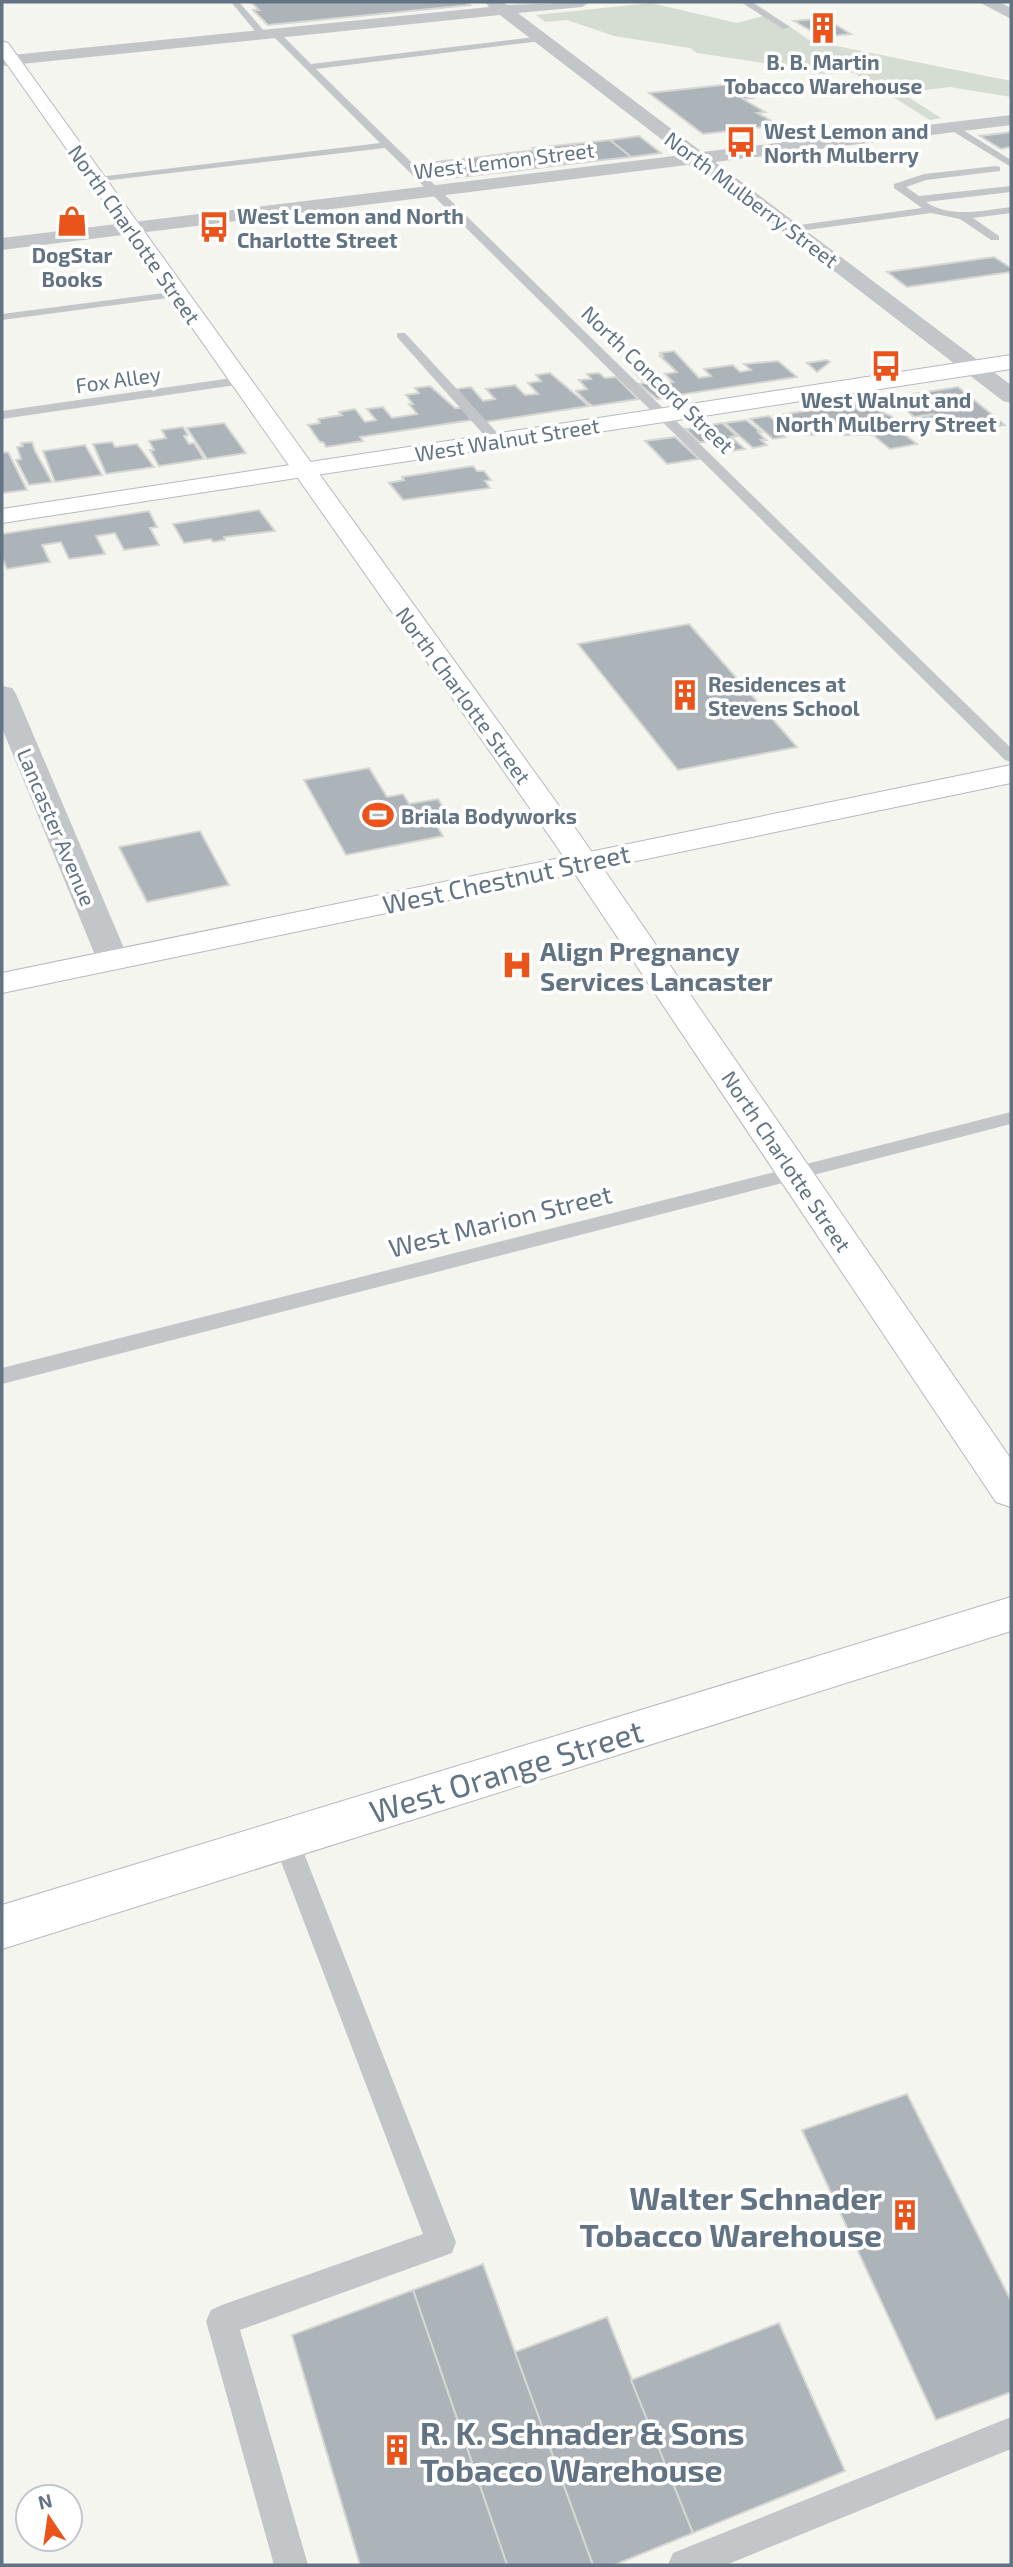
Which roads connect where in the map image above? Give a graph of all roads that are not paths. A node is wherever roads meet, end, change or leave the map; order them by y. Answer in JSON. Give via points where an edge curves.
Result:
{"nodes":[{"id":1,"x":235,"y":2,"type":"edge"},
{"id":2,"x":582,"y":2,"type":"edge"},
{"id":3,"x":745,"y":2,"type":"edge"},
{"id":4,"x":987,"y":2,"type":"edge"},
{"id":5,"x":498,"y":6,"type":"edge"},
{"id":6,"x":1011,"y":14,"type":"edge"},
{"id":7,"x":786,"y":27,"type":"dead end"},
{"id":8,"x":269,"y":34,"type":"junction"},
{"id":9,"x":541,"y":38,"type":"junction"},
{"id":10,"x":5,"y":55,"type":"edge"},
{"id":11,"x":309,"y":67,"type":"junction"},
{"id":12,"x":1011,"y":120,"type":"edge"},
{"id":13,"x":952,"y":127,"type":"junction"},
{"id":14,"x":387,"y":145,"type":"junction"},
{"id":15,"x":699,"y":159,"type":"junction"},
{"id":16,"x":1011,"y":164,"type":"edge"},
{"id":17,"x":996,"y":169,"type":"dead end"},
{"id":18,"x":97,"y":180,"type":"junction"},
{"id":19,"x":1011,"y":189,"type":"edge"},
{"id":20,"x":433,"y":191,"type":"junction"},
{"id":21,"x":915,"y":200,"type":"junction"},
{"id":22,"x":931,"y":210,"type":"junction"},
{"id":23,"x":1011,"y":210,"type":"edge"},
{"id":24,"x":963,"y":216,"type":"junction"},
{"id":25,"x":132,"y":228,"type":"junction"},
{"id":26,"x":792,"y":229,"type":"junction"},
{"id":27,"x":995,"y":238,"type":"dead end"},
{"id":28,"x":2,"y":244,"type":"edge"},
{"id":29,"x":179,"y":294,"type":"junction"},
{"id":30,"x":2,"y":317,"type":"edge"},
{"id":31,"x":401,"y":335,"type":"dead end"},
{"id":32,"x":1011,"y":362,"type":"edge"},
{"id":33,"x":975,"y":368,"type":"junction"},
{"id":34,"x":239,"y":381,"type":"junction"},
{"id":35,"x":1011,"y":396,"type":"edge"},
{"id":36,"x":2,"y":415,"type":"edge"},
{"id":37,"x":665,"y":415,"type":"junction"},
{"id":38,"x":497,"y":441,"type":"junction"},
{"id":39,"x":303,"y":470,"type":"junction"},
{"id":40,"x":2,"y":516,"type":"edge"},
{"id":41,"x":2,"y":694,"type":"edge"},
{"id":42,"x":1011,"y":757,"type":"edge"},
{"id":43,"x":1011,"y":774,"type":"edge"},
{"id":44,"x":583,"y":862,"type":"junction"},
{"id":45,"x":113,"y":960,"type":"junction"},
{"id":46,"x":2,"y":984,"type":"edge"},
{"id":47,"x":1011,"y":1118,"type":"edge"},
{"id":48,"x":796,"y":1174,"type":"junction"},
{"id":49,"x":2,"y":1376,"type":"edge"},
{"id":50,"x":1011,"y":1491,"type":"edge"},
{"id":51,"x":1011,"y":1614,"type":"edge"},
{"id":52,"x":285,"y":1838,"type":"junction"},
{"id":53,"x":2,"y":1927,"type":"edge"},
{"id":54,"x":1011,"y":2433,"type":"edge"},
{"id":55,"x":290,"y":2565,"type":"edge"},
{"id":56,"x":685,"y":2565,"type":"edge"}],
"edges":[{"from":1,"to":8,"type":"lane","name":"North Concord Street"},
{"from":2,"to":5,"type":"street"},
{"from":3,"to":7,"type":"lane"},
{"from":4,"to":6,"type":"street"},
{"from":5,"to":8,"type":"street"},
{"from":5,"to":9,"type":"street","name":"North Mulberry Street"},
{"from":8,"to":10,"type":"street"},
{"from":8,"to":11,"type":"lane","name":"North Concord Street"},
{"from":9,"to":11,"type":"lane"},
{"from":9,"to":15,"type":"street","name":"North Mulberry Street"},
{"from":10,"to":18,"type":"main road","name":"North Charlotte Street"},
{"from":11,"to":14,"type":"lane","name":"North Concord Street"},
{"from":12,"to":13,"type":"street","name":"West Lemon Street"},
{"from":13,"to":15,"type":"street","name":"West Lemon Street"},
{"from":13,"to":16,"type":"lane"},
{"from":14,"to":18,"type":"lane"},
{"from":14,"to":20,"type":"lane","name":"North Concord Street"},
{"from":15,"to":20,"type":"street","name":"West Lemon Street"},
{"from":15,"to":26,"type":"street","name":"North Mulberry Street"},
{"from":17,"to":21,"type":"lane","via":[[924,177],[898,186]]},
{"from":18,"to":25,"type":"main road","name":"North Charlotte Street"},
{"from":19,"to":21,"type":"lane"},
{"from":20,"to":25,"type":"street","name":"West Lemon Street"},
{"from":20,"to":37,"type":"lane","name":"North Concord Street"},
{"from":21,"to":22,"type":"lane"},
{"from":22,"to":24,"type":"lane"},
{"from":22,"to":26,"type":"lane"},
{"from":23,"to":24,"type":"lane"},
{"from":24,"to":27,"type":"lane"},
{"from":25,"to":28,"type":"street","name":"West Lemon Street"},
{"from":25,"to":29,"type":"main road","name":"North Charlotte Street"},
{"from":26,"to":33,"type":"street","name":"North Mulberry Street"},
{"from":29,"to":30,"type":"lane"},
{"from":29,"to":34,"type":"main road","name":"North Charlotte Street"},
{"from":31,"to":38,"type":"lane"},
{"from":32,"to":33,"type":"main road","name":"West Walnut Street"},
{"from":33,"to":35,"type":"street","name":"North Mulberry Street"},
{"from":33,"to":37,"type":"main road","name":"West Walnut Street"},
{"from":34,"to":36,"type":"lane","name":"Fox Alley"},
{"from":34,"to":39,"type":"main road","name":"North Charlotte Street"},
{"from":37,"to":38,"type":"main road","name":"West Walnut Street"},
{"from":37,"to":42,"type":"lane","name":"North Concord Street"},
{"from":38,"to":39,"type":"main road","name":"West Walnut Street"},
{"from":39,"to":40,"type":"main road","name":"West Walnut Street"},
{"from":39,"to":44,"type":"main road","name":"North Charlotte Street"},
{"from":41,"to":45,"type":"street","name":"Lancaster Avenue"},
{"from":43,"to":44,"type":"main road","name":"West Chestnut Street"},
{"from":44,"to":45,"type":"main road","name":"West Chestnut Street"},
{"from":44,"to":48,"type":"main road","name":"North Charlotte Street"},
{"from":45,"to":46,"type":"main road","name":"West Chestnut Street"},
{"from":47,"to":48,"type":"lane","name":"West Marion Street"},
{"from":48,"to":49,"type":"lane","name":"West Marion Street"},
{"from":48,"to":50,"type":"main road","name":"North Charlotte Street"},
{"from":51,"to":52,"type":"main road","name":"West Orange Street"},
{"from":52,"to":53,"type":"main road","name":"West Orange Street"},
{"from":52,"to":55,"type":"lane","via":[[441,2242],[222,2321]]},
{"from":54,"to":56,"type":"lane"}]}
